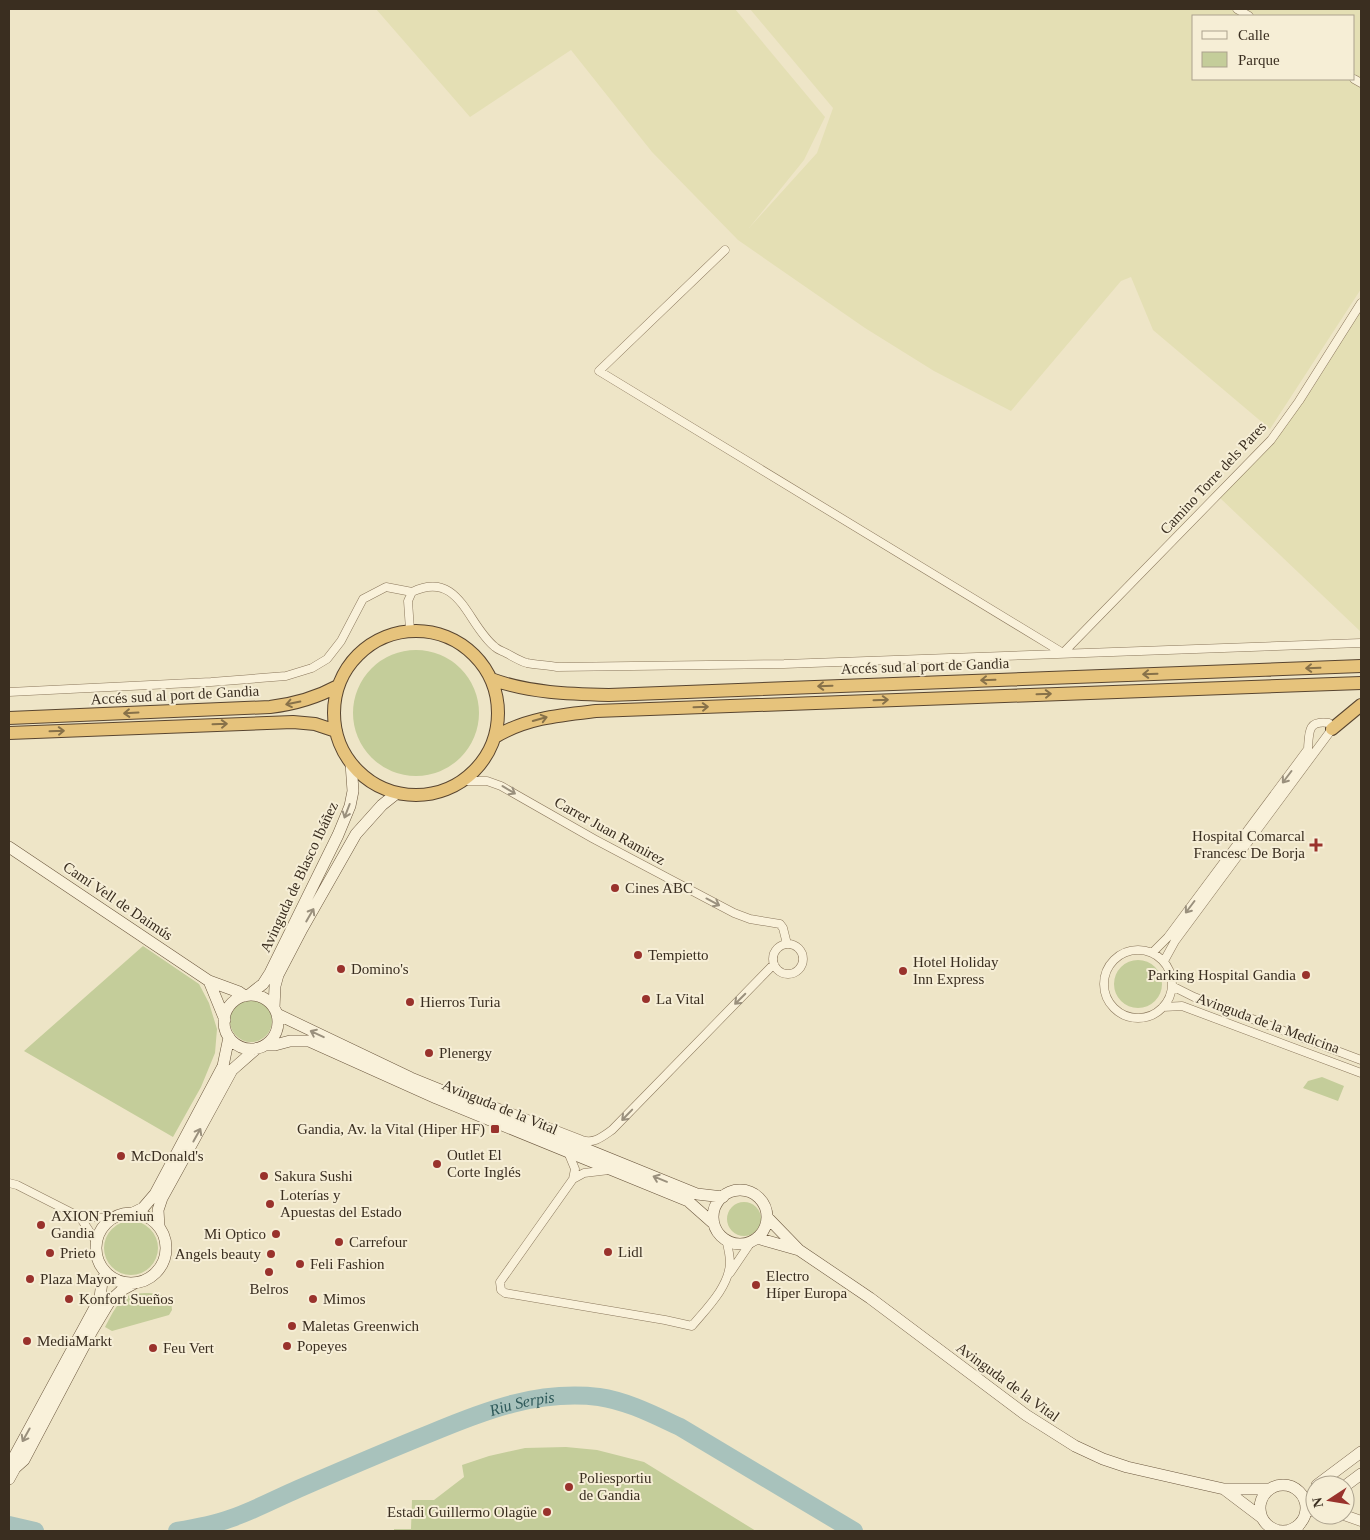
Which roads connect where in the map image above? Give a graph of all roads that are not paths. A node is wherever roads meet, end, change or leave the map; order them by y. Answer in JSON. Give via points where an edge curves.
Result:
{"nodes":[{"id":1,"x":1236,"y":9,"type":"edge"},
{"id":2,"x":1247,"y":15,"type":"edge"},
{"id":3,"x":725,"y":250,"type":"dead end"},
{"id":4,"x":1361,"y":303,"type":"edge"},
{"id":5,"x":412,"y":592,"type":"junction"},
{"id":6,"x":410,"y":630,"type":"junction"},
{"id":7,"x":1361,"y":642,"type":"edge"},
{"id":8,"x":1063,"y":654,"type":"junction"},
{"id":9,"x":1361,"y":666,"type":"edge"},
{"id":10,"x":491,"y":678,"type":"junction"},
{"id":11,"x":1361,"y":682,"type":"edge"},
{"id":12,"x":338,"y":686,"type":"junction"},
{"id":13,"x":9,"y":692,"type":"edge"},
{"id":14,"x":1361,"y":705,"type":"edge"},
{"id":15,"x":9,"y":718,"type":"edge"},
{"id":16,"x":1332,"y":729,"type":"junction"},
{"id":17,"x":336,"y":731,"type":"junction"},
{"id":18,"x":9,"y":733,"type":"edge"},
{"id":19,"x":495,"y":737,"type":"junction"},
{"id":20,"x":351,"y":763,"type":"junction"},
{"id":21,"x":462,"y":781,"type":"junction"},
{"id":22,"x":397,"y":793,"type":"junction"},
{"id":23,"x":9,"y":847,"type":"edge"},
{"id":24,"x":787,"y":944,"type":"junction"},
{"id":25,"x":1152,"y":953,"type":"junction"},
{"id":26,"x":1164,"y":961,"type":"junction"},
{"id":27,"x":774,"y":964,"type":"junction"},
{"id":28,"x":209,"y":980,"type":"junction"},
{"id":29,"x":1172,"y":986,"type":"junction"},
{"id":30,"x":247,"y":996,"type":"junction"},
{"id":31,"x":1163,"y":1007,"type":"junction"},
{"id":32,"x":276,"y":1011,"type":"junction"},
{"id":33,"x":225,"y":1020,"type":"junction"},
{"id":34,"x":229,"y":1037,"type":"junction"},
{"id":35,"x":261,"y":1047,"type":"junction"},
{"id":36,"x":1361,"y":1060,"type":"edge"},
{"id":37,"x":1361,"y":1073,"type":"edge"},
{"id":38,"x":402,"y":1074,"type":"junction"},
{"id":39,"x":446,"y":1086,"type":"dead end"},
{"id":40,"x":472,"y":1097,"type":"dead end"},
{"id":41,"x":567,"y":1150,"type":"junction"},
{"id":42,"x":612,"y":1170,"type":"junction"},
{"id":43,"x":573,"y":1179,"type":"junction"},
{"id":44,"x":9,"y":1183,"type":"edge"},
{"id":45,"x":723,"y":1197,"type":"junction"},
{"id":46,"x":133,"y":1213,"type":"junction"},
{"id":47,"x":80,"y":1217,"type":"junction"},
{"id":48,"x":767,"y":1217,"type":"junction"},
{"id":49,"x":113,"y":1218,"type":"junction"},
{"id":50,"x":714,"y":1224,"type":"junction"},
{"id":51,"x":159,"y":1227,"type":"junction"},
{"id":52,"x":726,"y":1239,"type":"junction"},
{"id":53,"x":754,"y":1240,"type":"junction"},
{"id":54,"x":97,"y":1243,"type":"junction"},
{"id":55,"x":798,"y":1250,"type":"junction"},
{"id":56,"x":106,"y":1273,"type":"junction"},
{"id":57,"x":727,"y":1279,"type":"junction"},
{"id":58,"x":135,"y":1283,"type":"junction"},
{"id":59,"x":1361,"y":1452,"type":"edge"},
{"id":60,"x":14,"y":1468,"type":"junction"},
{"id":61,"x":1331,"y":1475,"type":"edge"},
{"id":62,"x":9,"y":1479,"type":"edge"},
{"id":63,"x":1224,"y":1489,"type":"junction"},
{"id":64,"x":1269,"y":1489,"type":"junction"},
{"id":65,"x":1305,"y":1490,"type":"edge"},
{"id":66,"x":1300,"y":1492,"type":"junction"},
{"id":67,"x":1305,"y":1500,"type":"edge"},
{"id":68,"x":1261,"y":1517,"type":"junction"},
{"id":69,"x":1305,"y":1517,"type":"edge"},
{"id":70,"x":1305,"y":1519,"type":"edge"},
{"id":71,"x":1273,"y":1530,"type":"edge"},
{"id":72,"x":1296,"y":1531,"type":"edge"}],
"edges":[{"from":1,"to":2,"type":"street"},
{"from":3,"to":8,"type":"street","via":[[599,371]]},
{"from":4,"to":8,"type":"street","name":"Camino Torre dels Pares","via":[[1271,440]]},
{"from":5,"to":6,"type":"street","via":[[408,601]]},
{"from":5,"to":8,"type":"street","via":[[424,586],[437,586],[463,605],[495,648],[526,663],[557,666],[784,664]]},
{"from":5,"to":13,"type":"street","via":[[386,587],[363,600],[341,642],[328,659],[286,676]]},
{"from":6,"to":10,"type":"highway","via":[[424,630],[452,638],[475,655]]},
{"from":6,"to":12,"type":"highway","via":[[373,642],[346,668]]},
{"from":7,"to":8,"type":"street"},
{"from":9,"to":10,"type":"highway","name":"Accés sud al port de Gandia","one_way":true,"via":[[609,695],[520,687]]},
{"from":10,"to":19,"type":"highway","via":[[498,708]]},
{"from":19,"to":11,"type":"highway","one_way":true,"via":[[510,727],[552,716],[596,711]]},
{"from":12,"to":15,"type":"highway","name":"Accés sud al port de Gandia","one_way":true,"via":[[301,702],[270,707]]},
{"from":12,"to":17,"type":"highway","via":[[334,701]]},
{"from":14,"to":16,"type":"highway"},
{"from":16,"to":25,"type":"street","one_way":true,"via":[[1329,723],[1313,725],[1308,748],[1168,937]]},
{"from":16,"to":26,"type":"street","via":[[1175,941]]},
{"from":18,"to":17,"type":"highway","name":"Accés sud al port de Gandia","one_way":true,"via":[[293,722],[315,724]]},
{"from":17,"to":20,"type":"highway"},
{"from":19,"to":21,"type":"highway","via":[[482,762]]},
{"from":20,"to":22,"type":"highway","via":[[372,782]]},
{"from":20,"to":30,"type":"main road","name":"Avinguda de Blasco Ibáñez","one_way":true,"via":[[353,791],[338,835],[270,973]]},
{"from":21,"to":22,"type":"highway","via":[[424,795]]},
{"from":21,"to":24,"type":"street","name":"Carrer Juan Ramirez","one_way":true,"via":[[487,781],[502,786],[734,913],[780,924]]},
{"from":32,"to":22,"type":"main road","name":"Avinguda de Blasco Ibáñez","one_way":true,"via":[[278,975],[302,929],[356,834]]},
{"from":23,"to":28,"type":"main road","name":"Camí Vell de Daimús"},
{"from":24,"to":27,"type":"street","via":[[775,951]]},
{"from":24,"to":27,"type":"street","via":[[800,950],[802,964],[795,972],[786,973]]},
{"from":25,"to":26,"type":"street"},
{"from":25,"to":31,"type":"street","via":[[1134,950],[1118,957],[1107,972],[1105,991],[1112,1007],[1123,1014],[1144,1017]]},
{"from":26,"to":29,"type":"street"},
{"from":27,"to":40,"type":"street","name":"Avinguda de la Vital","one_way":true,"via":[[612,1130],[597,1140],[588,1142]]},
{"from":28,"to":30,"type":"main road","name":"Camí Vell de Daimús"},
{"from":28,"to":33,"type":"main road"},
{"from":29,"to":31,"type":"street"},
{"from":29,"to":36,"type":"street","name":"Avinguda de la Medicina","via":[[1194,998]]},
{"from":30,"to":32,"type":"main road","via":[[263,998]]},
{"from":30,"to":33,"type":"main road","via":[[231,1005]]},
{"from":31,"to":37,"type":"street","name":"Avinguda de la Medicina","via":[[1182,1006]]},
{"from":32,"to":35,"type":"main road","via":[[277,1031],[273,1039]]},
{"from":38,"to":32,"type":"main road","name":"Avinguda de la Vital","one_way":true},
{"from":33,"to":34,"type":"main road"},
{"from":34,"to":35,"type":"main road","via":[[241,1047]]},
{"from":34,"to":46,"type":"main road","via":[[223,1066],[155,1194],[143,1208]]},
{"from":35,"to":41,"type":"main road","name":"Avinguda de la Vital","via":[[309,1040],[436,1098]]},
{"from":51,"to":35,"type":"main road","one_way":true,"via":[[158,1210],[162,1198],[232,1070]]},
{"from":38,"to":39,"type":"street","name":"Avinguda de la Vital","via":[[413,1073]]},
{"from":45,"to":38,"type":"main road","name":"Avinguda de la Vital","one_way":true,"via":[[697,1194]]},
{"from":41,"to":42,"type":"main road","name":"Avinguda de la Vital"},
{"from":41,"to":43,"type":"street","via":[[575,1169]]},
{"from":42,"to":43,"type":"street","via":[[584,1173]]},
{"from":42,"to":50,"type":"main road","name":"Avinguda de la Vital","via":[[688,1201]]},
{"from":43,"to":57,"type":"street","via":[[500,1282],[505,1294],[692,1326]]},
{"from":44,"to":47,"type":"street"},
{"from":45,"to":48,"type":"main road","via":[[739,1191],[755,1195],[766,1209]]},
{"from":45,"to":50,"type":"main road","via":[[715,1209]]},
{"from":46,"to":49,"type":"main road"},
{"from":46,"to":51,"type":"main road","via":[[148,1218]]},
{"from":47,"to":49,"type":"street"},
{"from":47,"to":54,"type":"street"},
{"from":48,"to":53,"type":"main road","via":[[764,1229]]},
{"from":48,"to":55,"type":"main road","name":"Avinguda de la Vital"},
{"from":49,"to":54,"type":"main road","via":[[102,1229]]},
{"from":50,"to":52,"type":"main road"},
{"from":51,"to":58,"type":"main road","via":[[166,1243],[164,1260],[151,1278]]},
{"from":52,"to":53,"type":"main road","via":[[737,1244]]},
{"from":52,"to":57,"type":"street","via":[[730,1264]]},
{"from":53,"to":55,"type":"main road","name":"Avinguda de la Vital"},
{"from":53,"to":57,"type":"street"},
{"from":54,"to":56,"type":"main road","via":[[97,1254]]},
{"from":55,"to":63,"type":"main road","name":"Avinguda de la Vital","via":[[870,1298],[1026,1415],[1075,1446],[1127,1467]]},
{"from":56,"to":58,"type":"main road","via":[[119,1281]]},
{"from":56,"to":60,"type":"main road","one_way":true,"via":[[100,1298],[14,1457]]},
{"from":58,"to":60,"type":"main road","via":[[110,1301],[24,1460]]},
{"from":59,"to":61,"type":"main road"},
{"from":60,"to":62,"type":"main road"},
{"from":63,"to":64,"type":"main road","name":"Avinguda de la Vital"},
{"from":63,"to":68,"type":"main road","name":"Avinguda de la Vital"},
{"from":64,"to":66,"type":"main road","via":[[1282,1484],[1295,1487]]},
{"from":64,"to":68,"type":"main road","via":[[1261,1499]]},
{"from":65,"to":66,"type":"main road"},
{"from":66,"to":67,"type":"main road"},
{"from":68,"to":71,"type":"main road"},
{"from":69,"to":71,"type":"main road","via":[[1292,1529]]},
{"from":70,"to":72,"type":"street"}]}
